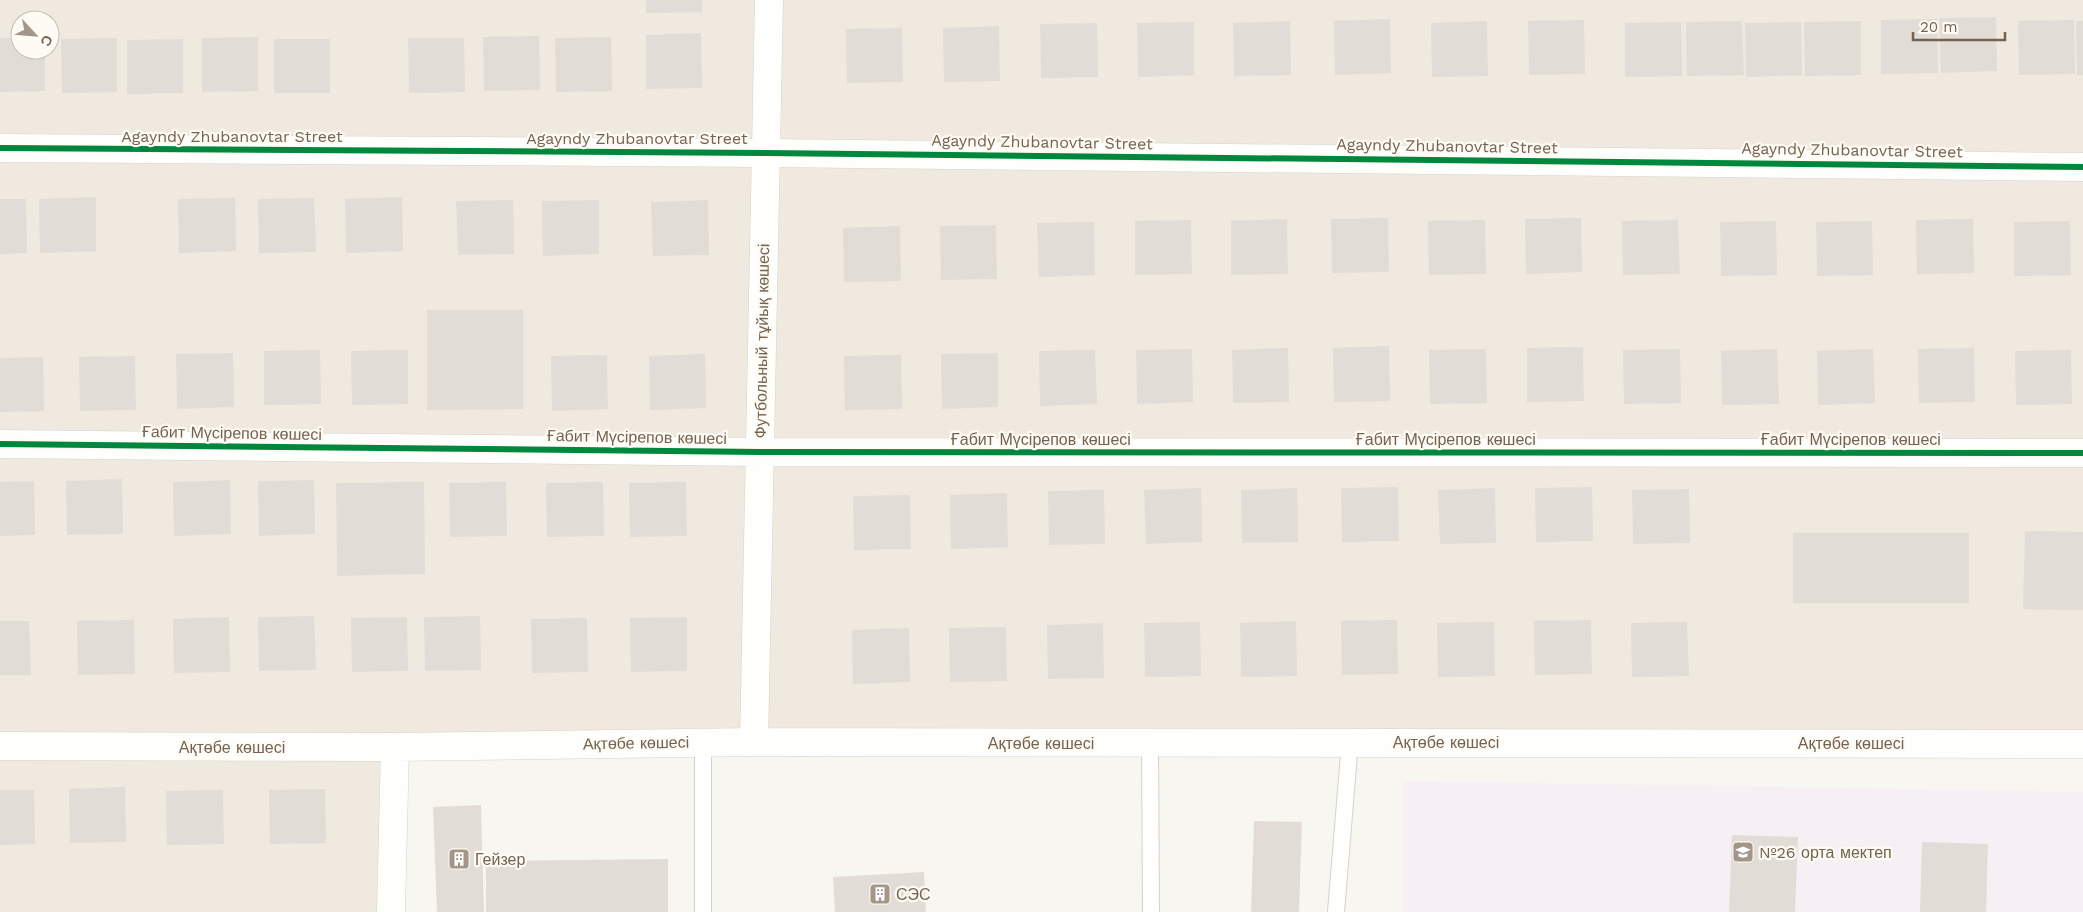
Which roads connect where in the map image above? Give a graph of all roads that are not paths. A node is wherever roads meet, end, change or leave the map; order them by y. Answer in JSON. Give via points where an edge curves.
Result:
{"nodes":[{"id":1,"x":769,"y":0,"type":"edge"},
{"id":2,"x":0,"y":148,"type":"edge"},
{"id":3,"x":765,"y":153,"type":"junction"},
{"id":4,"x":2083,"y":167,"type":"edge"},
{"id":5,"x":0,"y":444,"type":"edge"},
{"id":6,"x":760,"y":452,"type":"junction"},
{"id":7,"x":2083,"y":453,"type":"edge"},
{"id":8,"x":703,"y":742,"type":"junction"},
{"id":9,"x":754,"y":742,"type":"junction"},
{"id":10,"x":1350,"y":742,"type":"junction"},
{"id":11,"x":1150,"y":743,"type":"junction"},
{"id":12,"x":2083,"y":744,"type":"edge"},
{"id":13,"x":0,"y":746,"type":"edge"},
{"id":14,"x":395,"y":747,"type":"junction"},
{"id":15,"x":703,"y":911,"type":"edge"},
{"id":16,"x":391,"y":912,"type":"edge"},
{"id":17,"x":1151,"y":912,"type":"edge"},
{"id":18,"x":1336,"y":912,"type":"edge"}],
"edges":[{"from":1,"to":3,"type":"street","name":"Футбольный тұйық көшесі"},
{"from":2,"to":3,"type":"street","name":"Agayndy Zhubanovtar Street"},
{"from":3,"to":4,"type":"street","name":"Agayndy Zhubanovtar Street"},
{"from":3,"to":6,"type":"street","name":"Футбольный тұйық көшесі"},
{"from":5,"to":6,"type":"street","name":"Ғабит Мүсірепов көшесі"},
{"from":6,"to":7,"type":"street","name":"Ғабит Мүсірепов көшесі"},
{"from":6,"to":9,"type":"street","name":"Футбольный тұйық көшесі"},
{"from":8,"to":9,"type":"street","name":"Ақтөбе көшесі"},
{"from":8,"to":14,"type":"street","name":"Ақтөбе көшесі"},
{"from":8,"to":15,"type":"lane"},
{"from":9,"to":11,"type":"street","name":"Ақтөбе көшесі"},
{"from":10,"to":11,"type":"street","name":"Ақтөбе көшесі"},
{"from":10,"to":12,"type":"street","name":"Ақтөбе көшесі"},
{"from":10,"to":18,"type":"lane"},
{"from":11,"to":17,"type":"lane"},
{"from":13,"to":14,"type":"street","name":"Ақтөбе көшесі"},
{"from":14,"to":16,"type":"street"}]}
